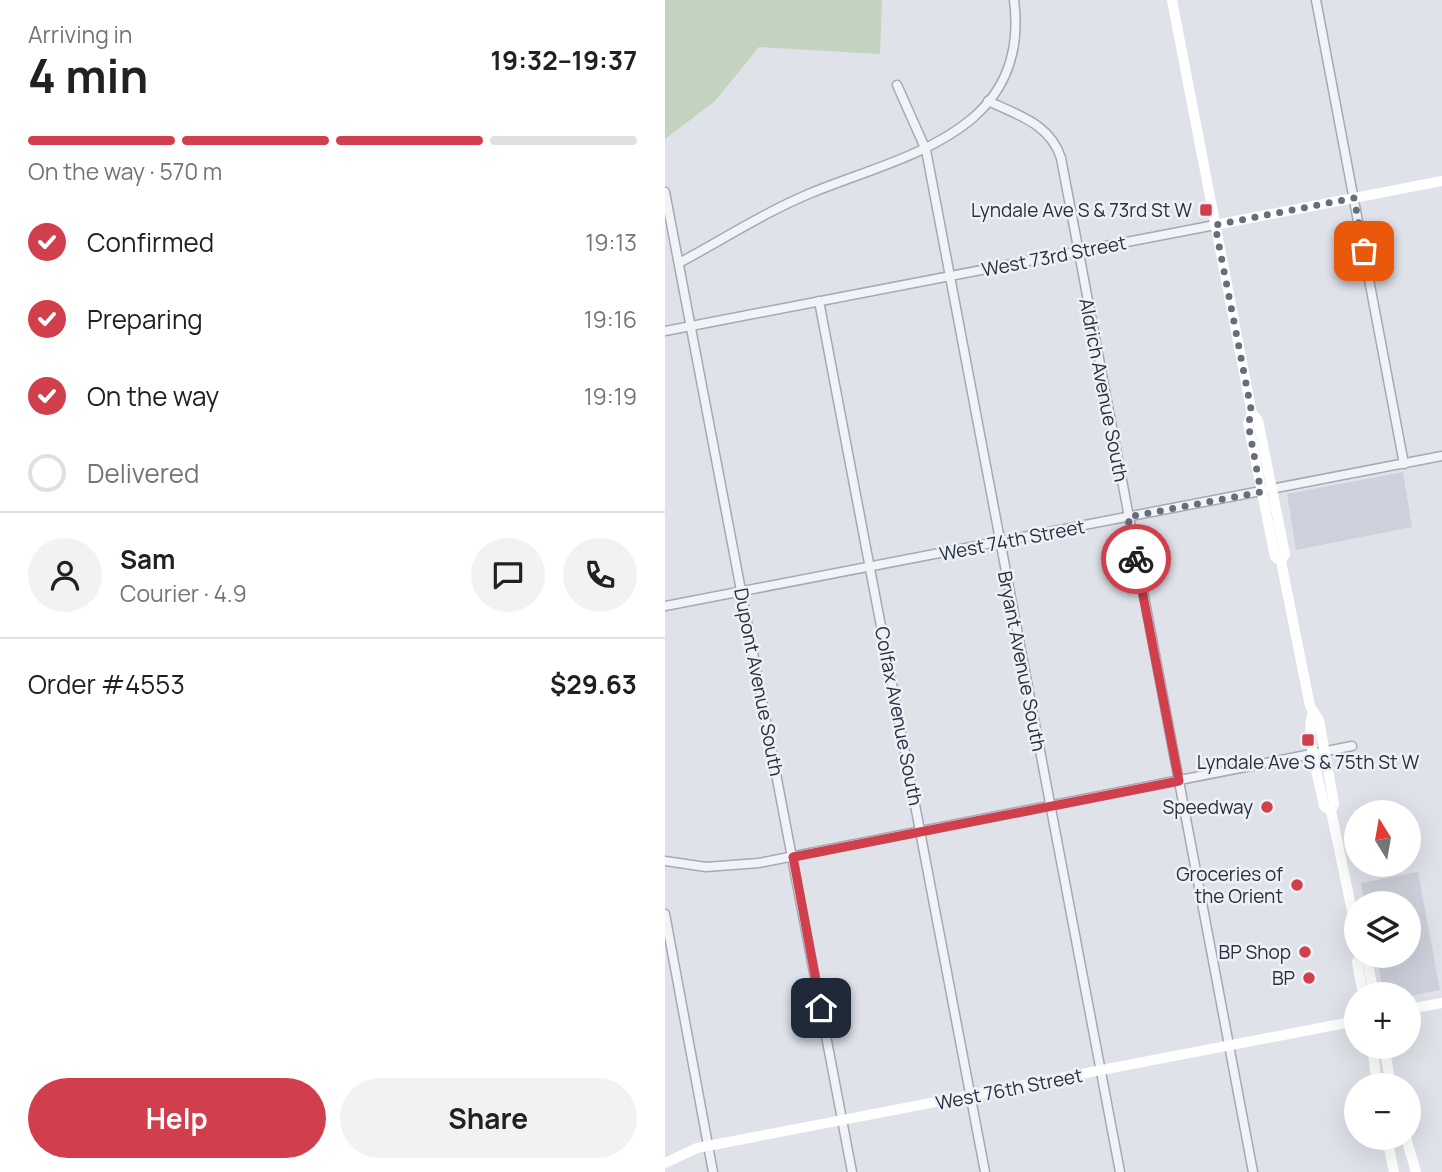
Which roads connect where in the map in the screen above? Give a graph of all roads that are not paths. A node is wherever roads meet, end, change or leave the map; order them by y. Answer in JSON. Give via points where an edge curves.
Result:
{"nodes":[{"id":1,"x":1014,"y":0,"type":"edge"},
{"id":2,"x":1172,"y":0,"type":"edge"},
{"id":3,"x":1316,"y":0,"type":"edge"},
{"id":4,"x":897,"y":85,"type":"dead end"},
{"id":5,"x":988,"y":101,"type":"junction"},
{"id":6,"x":926,"y":150,"type":"junction"},
{"id":7,"x":1442,"y":181,"type":"edge"},
{"id":8,"x":665,"y":192,"type":"edge"},
{"id":9,"x":1354,"y":198,"type":"junction"},
{"id":10,"x":1215,"y":225,"type":"junction"},
{"id":11,"x":1079,"y":251,"type":"junction"},
{"id":12,"x":679,"y":263,"type":"junction"},
{"id":13,"x":949,"y":276,"type":"junction"},
{"id":14,"x":819,"y":301,"type":"junction"},
{"id":15,"x":691,"y":326,"type":"junction"},
{"id":16,"x":665,"y":331,"type":"edge"},
{"id":17,"x":1252,"y":414,"type":"junction"},
{"id":18,"x":1442,"y":456,"type":"edge"},
{"id":19,"x":1404,"y":464,"type":"junction"},
{"id":20,"x":1273,"y":490,"type":"junction"},
{"id":21,"x":1261,"y":492,"type":"junction"},
{"id":22,"x":1128,"y":517,"type":"junction"},
{"id":23,"x":999,"y":542,"type":"junction"},
{"id":24,"x":1281,"y":561,"type":"junction"},
{"id":25,"x":870,"y":567,"type":"junction"},
{"id":26,"x":742,"y":591,"type":"junction"},
{"id":27,"x":665,"y":606,"type":"edge"},
{"id":28,"x":1352,"y":746,"type":"dead end"},
{"id":29,"x":1320,"y":752,"type":"junction"},
{"id":30,"x":1179,"y":781,"type":"junction"},
{"id":31,"x":1050,"y":806,"type":"junction"},
{"id":32,"x":921,"y":831,"type":"junction"},
{"id":33,"x":793,"y":857,"type":"junction"},
{"id":34,"x":665,"y":861,"type":"edge"},
{"id":35,"x":1348,"y":891,"type":"edge"},
{"id":36,"x":665,"y":914,"type":"edge"},
{"id":37,"x":1442,"y":1003,"type":"edge"},
{"id":38,"x":1421,"y":1007,"type":"edge"},
{"id":39,"x":1344,"y":1023,"type":"edge"},
{"id":40,"x":1231,"y":1046,"type":"junction"},
{"id":41,"x":1101,"y":1071,"type":"junction"},
{"id":42,"x":972,"y":1096,"type":"junction"},
{"id":43,"x":843,"y":1121,"type":"junction"},
{"id":44,"x":708,"y":1147,"type":"junction"},
{"id":45,"x":1389,"y":1150,"type":"edge"},
{"id":46,"x":1410,"y":1150,"type":"edge"},
{"id":47,"x":665,"y":1163,"type":"edge"},
{"id":48,"x":713,"y":1172,"type":"edge"},
{"id":49,"x":852,"y":1172,"type":"edge"},
{"id":50,"x":985,"y":1172,"type":"edge"},
{"id":51,"x":1120,"y":1172,"type":"edge"},
{"id":52,"x":1254,"y":1172,"type":"edge"},
{"id":53,"x":1394,"y":1172,"type":"edge"},
{"id":54,"x":1416,"y":1172,"type":"edge"}],
"edges":[{"from":1,"to":5,"type":"street","via":[[1010,58]]},
{"from":2,"to":10,"type":"main road"},
{"from":3,"to":9,"type":"street"},
{"from":4,"to":6,"type":"street","name":"Bryant Avenue South"},
{"from":5,"to":6,"type":"street","via":[[960,129]]},
{"from":5,"to":11,"type":"street","name":"Aldrich Avenue South","via":[[1051,136],[1061,158]]},
{"from":6,"to":12,"type":"street","via":[[811,193]]},
{"from":6,"to":13,"type":"street","name":"Bryant Avenue South"},
{"from":7,"to":9,"type":"main road","name":"West 73rd Street"},
{"from":8,"to":12,"type":"street","name":"Dupont Avenue South"},
{"from":9,"to":10,"type":"main road","name":"West 73rd Street"},
{"from":9,"to":19,"type":"street"},
{"from":10,"to":11,"type":"street","name":"West 73rd Street"},
{"from":10,"to":17,"type":"main road"},
{"from":11,"to":13,"type":"street","name":"West 73rd Street"},
{"from":11,"to":22,"type":"street","name":"Aldrich Avenue South"},
{"from":12,"to":15,"type":"street","name":"Dupont Avenue South"},
{"from":13,"to":14,"type":"street","name":"West 73rd Street"},
{"from":13,"to":23,"type":"street","name":"Bryant Avenue South"},
{"from":14,"to":15,"type":"street","name":"West 73rd Street"},
{"from":14,"to":25,"type":"street","name":"Colfax Avenue South"},
{"from":15,"to":16,"type":"street","name":"West 73rd Street"},
{"from":15,"to":26,"type":"street","name":"Dupont Avenue South"},
{"from":17,"to":20,"type":"main road","via":[[1258,420]]},
{"from":17,"to":21,"type":"main road","via":[[1248,423]]},
{"from":18,"to":19,"type":"street","name":"West 74th Street"},
{"from":19,"to":20,"type":"street","name":"West 74th Street"},
{"from":20,"to":21,"type":"street","name":"West 74th Street"},
{"from":20,"to":24,"type":"main road","via":[[1285,554]]},
{"from":21,"to":22,"type":"street","name":"West 74th Street"},
{"from":21,"to":24,"type":"main road","via":[[1275,557]]},
{"from":22,"to":23,"type":"street","name":"West 74th Street"},
{"from":22,"to":30,"type":"street","name":"Aldrich Avenue South"},
{"from":23,"to":25,"type":"street","name":"West 74th Street"},
{"from":23,"to":31,"type":"street","name":"Bryant Avenue South"},
{"from":24,"to":29,"type":"main road","via":[[1313,713],[1309,721]]},
{"from":25,"to":26,"type":"street","name":"West 74th Street"},
{"from":25,"to":32,"type":"street","name":"Colfax Avenue South"},
{"from":26,"to":27,"type":"street","name":"West 74th Street"},
{"from":26,"to":33,"type":"street","name":"Dupont Avenue South"},
{"from":28,"to":29,"type":"street"},
{"from":29,"to":30,"type":"street"},
{"from":29,"to":35,"type":"main road","via":[[1334,804],[1331,811]]},
{"from":30,"to":31,"type":"street"},
{"from":30,"to":40,"type":"street","name":"Aldrich Avenue South"},
{"from":31,"to":32,"type":"street"},
{"from":31,"to":41,"type":"street","name":"Bryant Avenue South"},
{"from":32,"to":33,"type":"street"},
{"from":32,"to":42,"type":"street","name":"Colfax Avenue South"},
{"from":33,"to":34,"type":"street","via":[[706,867]]},
{"from":33,"to":43,"type":"street","name":"Dupont Avenue South"},
{"from":36,"to":44,"type":"street"},
{"from":37,"to":38,"type":"main road"},
{"from":39,"to":40,"type":"main road","name":"West 76th Street"},
{"from":40,"to":41,"type":"main road","name":"West 76th Street"},
{"from":40,"to":52,"type":"street","name":"Aldrich Avenue South"},
{"from":41,"to":42,"type":"main road","name":"West 76th Street"},
{"from":41,"to":51,"type":"street","name":"Bryant Avenue South"},
{"from":42,"to":43,"type":"main road","name":"West 76th Street"},
{"from":42,"to":50,"type":"street","name":"Colfax Avenue South"},
{"from":43,"to":44,"type":"main road","name":"West 76th Street"},
{"from":43,"to":49,"type":"street","name":"Dupont Avenue South"},
{"from":44,"to":47,"type":"main road","name":"West 76th Street"},
{"from":44,"to":48,"type":"street"},
{"from":45,"to":53,"type":"main road"},
{"from":46,"to":54,"type":"main road"}]}
